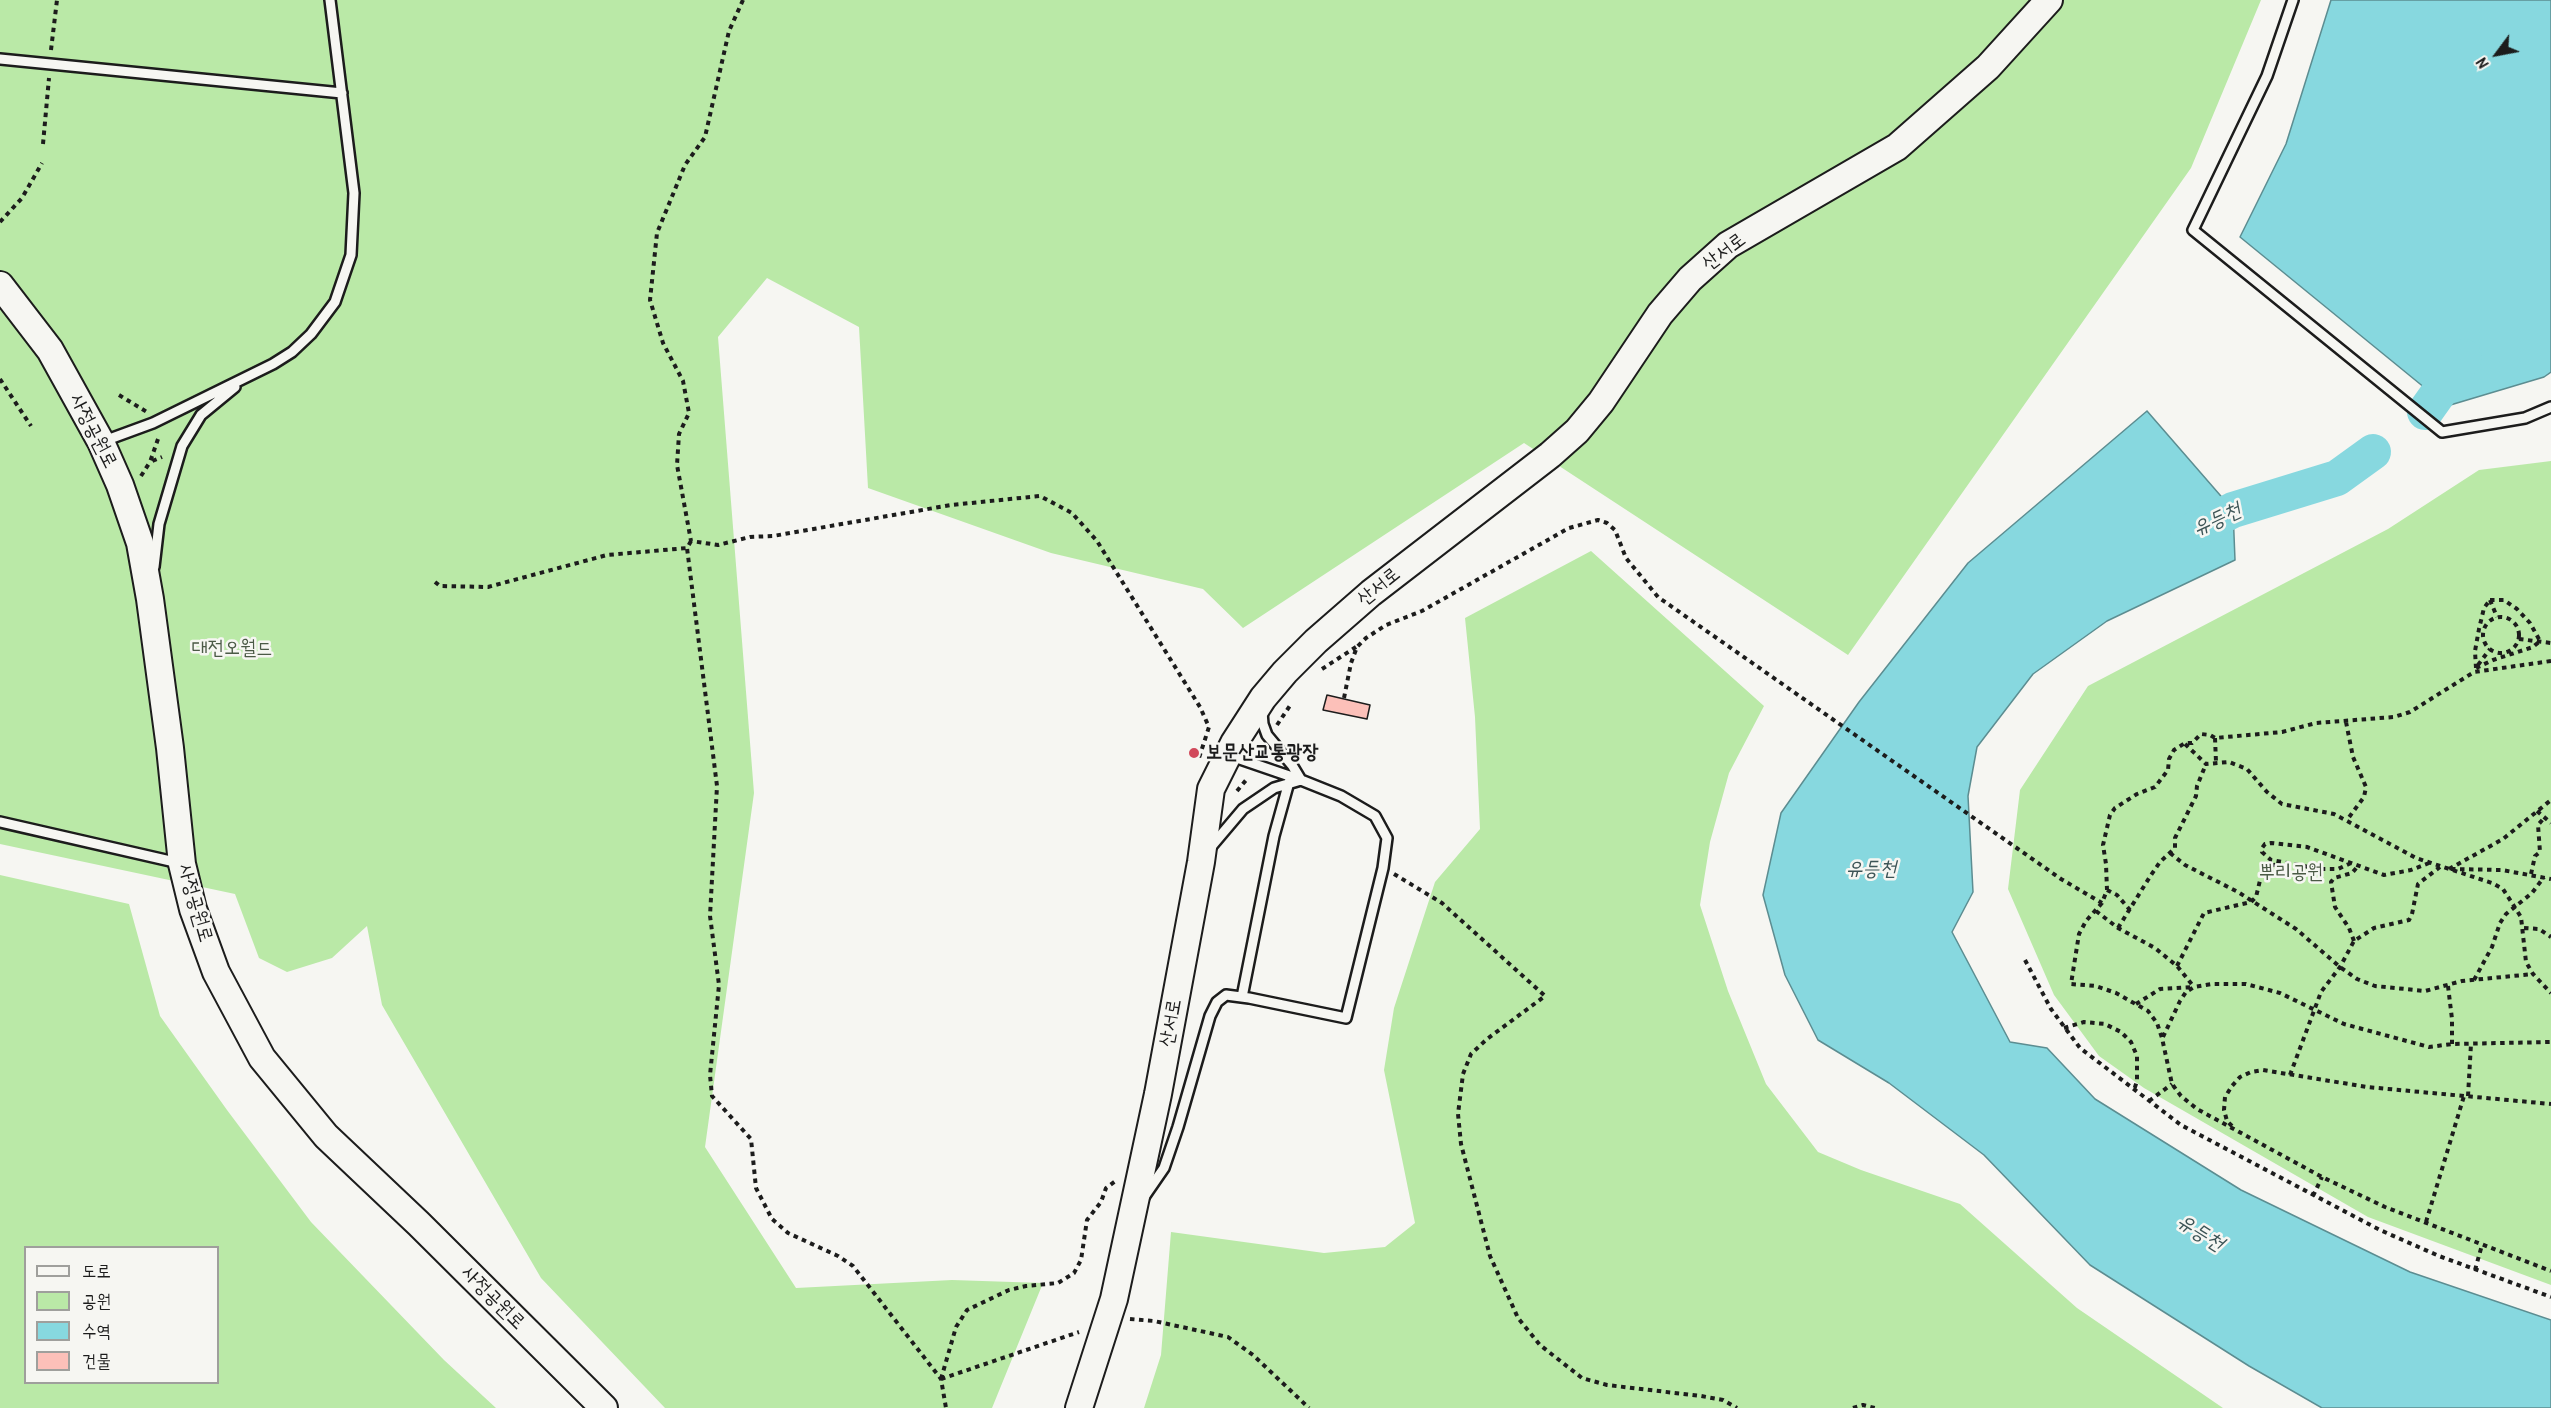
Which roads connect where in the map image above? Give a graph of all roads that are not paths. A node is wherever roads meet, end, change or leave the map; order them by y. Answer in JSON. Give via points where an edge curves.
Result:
{"nodes":[{"id":1,"x":330,"y":0,"type":"edge"},
{"id":2,"x":2049,"y":0,"type":"edge"},
{"id":3,"x":2293,"y":0,"type":"edge"},
{"id":4,"x":0,"y":59,"type":"edge"},
{"id":5,"x":342,"y":93,"type":"junction"},
{"id":6,"x":0,"y":285,"type":"edge"},
{"id":7,"x":244,"y":380,"type":"junction"},
{"id":8,"x":2551,"y":407,"type":"edge"},
{"id":9,"x":101,"y":442,"type":"junction"},
{"id":10,"x":150,"y":599,"type":"junction"},
{"id":11,"x":1263,"y":698,"type":"junction"},
{"id":12,"x":1229,"y":756,"type":"junction"},
{"id":13,"x":1301,"y":780,"type":"junction"},
{"id":14,"x":1289,"y":782,"type":"junction"},
{"id":15,"x":0,"y":822,"type":"edge"},
{"id":16,"x":1201,"y":862,"type":"junction"},
{"id":17,"x":182,"y":864,"type":"junction"},
{"id":18,"x":1242,"y":997,"type":"junction"},
{"id":19,"x":1130,"y":1220,"type":"junction"},
{"id":20,"x":604,"y":1408,"type":"edge"},
{"id":21,"x":1079,"y":1408,"type":"edge"}],
"edges":[{"from":1,"to":5,"type":"lane"},
{"from":2,"to":11,"type":"street","name":"산서로","via":[[1988,66],[1897,147],[1728,245],[1690,279],[1660,314],[1577,431],[1371,593],[1316,641]]},
{"from":3,"to":8,"type":"lane","via":[[2267,76],[2193,230],[2442,432],[2525,418]]},
{"from":4,"to":5,"type":"lane"},
{"from":5,"to":7,"type":"lane","via":[[354,193],[351,255],[335,302],[292,352]]},
{"from":6,"to":9,"type":"street","name":"사정공원로","via":[[50,350]]},
{"from":7,"to":9,"type":"lane","via":[[153,423]]},
{"from":7,"to":10,"type":"lane","via":[[201,415],[179,454],[159,524]]},
{"from":9,"to":10,"type":"street","name":"사정공원로","via":[[140,543]]},
{"from":10,"to":17,"type":"street","name":"사정공원로"},
{"from":11,"to":12,"type":"street","name":"산서로"},
{"from":11,"to":13,"type":"lane","via":[[1267,735]]},
{"from":12,"to":13,"type":"lane"},
{"from":12,"to":16,"type":"street","name":"산서로","via":[[1211,789]]},
{"from":13,"to":14,"type":"lane"},
{"from":13,"to":18,"type":"lane","via":[[1341,796],[1375,816],[1387,838],[1346,1017]]},
{"from":14,"to":16,"type":"lane","via":[[1238,812]]},
{"from":14,"to":18,"type":"lane"},
{"from":15,"to":17,"type":"lane"},
{"from":16,"to":19,"type":"street","name":"산서로"},
{"from":17,"to":20,"type":"street","name":"사정공원로","via":[[193,909],[216,972],[262,1058],[326,1136]]},
{"from":18,"to":19,"type":"lane","via":[[1226,995],[1217,1002],[1164,1168]]},
{"from":19,"to":21,"type":"street","name":"산서로","via":[[1114,1299]]}]}
